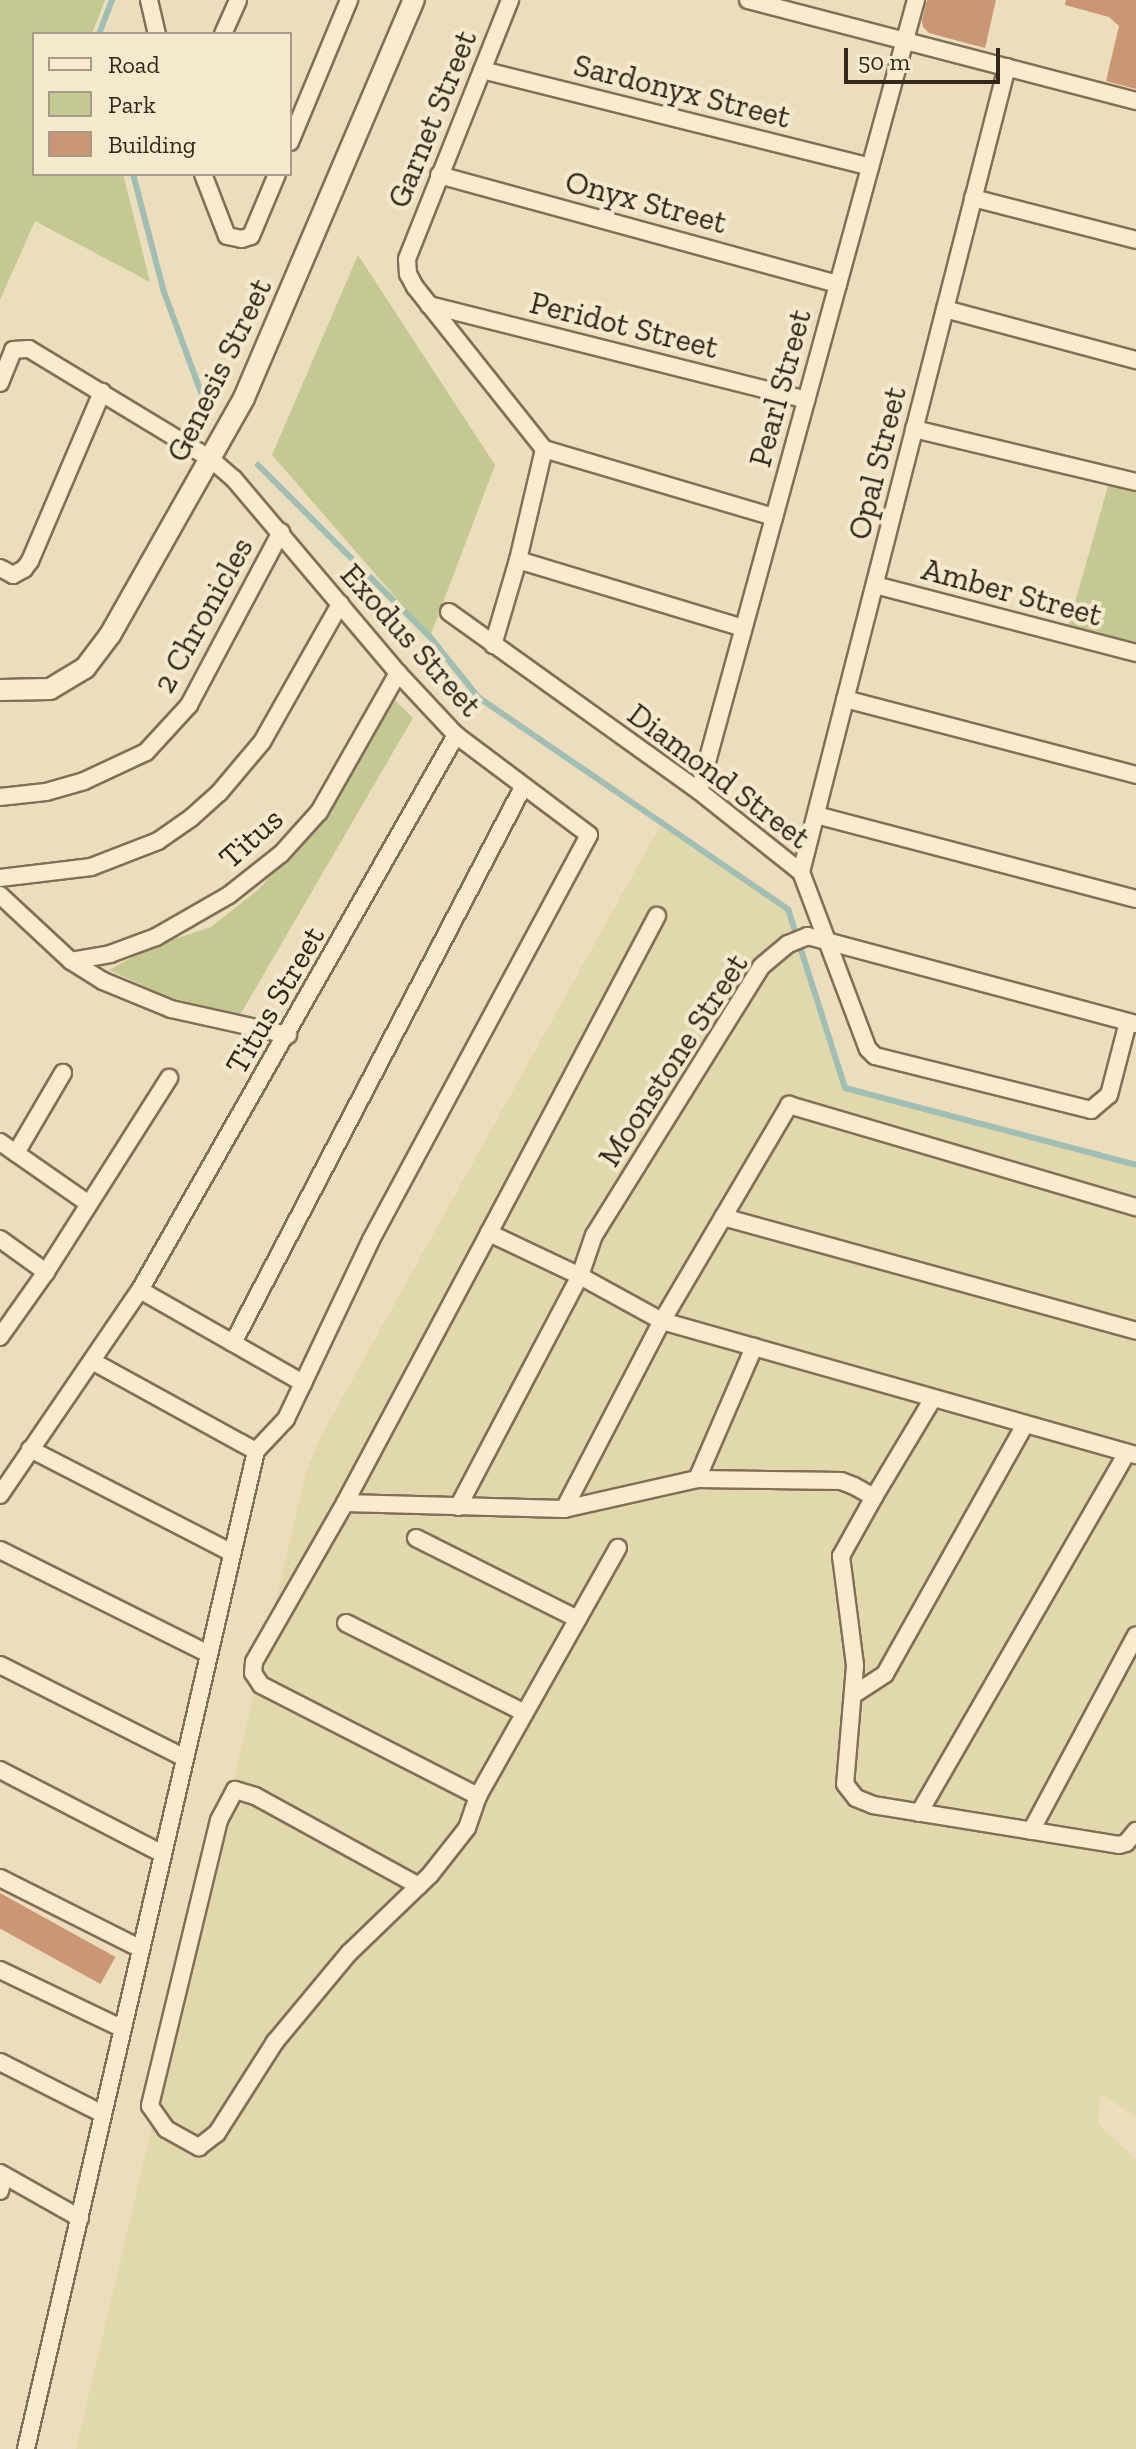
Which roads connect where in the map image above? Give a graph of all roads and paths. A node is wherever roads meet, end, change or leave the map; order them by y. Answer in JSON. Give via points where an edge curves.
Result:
{"nodes":[{"id":1,"x":149,"y":0,"type":"edge"},
{"id":2,"x":238,"y":0,"type":"edge"},
{"id":3,"x":349,"y":0,"type":"edge"},
{"id":4,"x":414,"y":0,"type":"edge"},
{"id":5,"x":510,"y":0,"type":"edge"},
{"id":6,"x":748,"y":0,"type":"edge"},
{"id":7,"x":916,"y":0,"type":"edge"},
{"id":8,"x":157,"y":32,"type":"edge"},
{"id":9,"x":224,"y":32,"type":"edge"},
{"id":10,"x":904,"y":41,"type":"junction"},
{"id":11,"x":1007,"y":67,"type":"junction"},
{"id":12,"x":482,"y":70,"type":"junction"},
{"id":13,"x":1136,"y":101,"type":"edge"},
{"id":14,"x":292,"y":137,"type":"edge"},
{"id":15,"x":870,"y":167,"type":"junction"},
{"id":16,"x":439,"y":175,"type":"junction"},
{"id":17,"x":204,"y":176,"type":"edge"},
{"id":18,"x":276,"y":176,"type":"edge"},
{"id":19,"x":973,"y":198,"type":"junction"},
{"id":20,"x":1136,"y":240,"type":"edge"},
{"id":21,"x":838,"y":284,"type":"junction"},
{"id":22,"x":429,"y":305,"type":"junction"},
{"id":23,"x":945,"y":309,"type":"junction"},
{"id":24,"x":1136,"y":360,"type":"edge"},
{"id":25,"x":0,"y":383,"type":"edge"},
{"id":26,"x":102,"y":392,"type":"junction"},
{"id":27,"x":806,"y":400,"type":"junction"},
{"id":28,"x":914,"y":429,"type":"junction"},
{"id":29,"x":544,"y":449,"type":"junction"},
{"id":30,"x":212,"y":460,"type":"junction"},
{"id":31,"x":1136,"y":482,"type":"edge"},
{"id":32,"x":774,"y":517,"type":"junction"},
{"id":33,"x":281,"y":532,"type":"junction"},
{"id":34,"x":518,"y":560,"type":"junction"},
{"id":35,"x":0,"y":568,"type":"edge"},
{"id":36,"x":875,"y":585,"type":"junction"},
{"id":37,"x":340,"y":604,"type":"junction"},
{"id":38,"x":449,"y":612,"type":"dead end"},
{"id":39,"x":743,"y":628,"type":"junction"},
{"id":40,"x":493,"y":645,"type":"junction"},
{"id":41,"x":1136,"y":653,"type":"edge"},
{"id":42,"x":398,"y":673,"type":"junction"},
{"id":43,"x":0,"y":690,"type":"edge"},
{"id":44,"x":845,"y":699,"type":"junction"},
{"id":45,"x":456,"y":735,"type":"junction"},
{"id":46,"x":1136,"y":775,"type":"edge"},
{"id":47,"x":523,"y":787,"type":"junction"},
{"id":48,"x":699,"y":791,"type":"junction"},
{"id":49,"x":0,"y":797,"type":"edge"},
{"id":50,"x":816,"y":815,"type":"junction"},
{"id":51,"x":801,"y":872,"type":"junction"},
{"id":52,"x":0,"y":878,"type":"edge"},
{"id":53,"x":0,"y":895,"type":"edge"},
{"id":54,"x":1136,"y":899,"type":"edge"},
{"id":55,"x":657,"y":916,"type":"dead end"},
{"id":56,"x":827,"y":941,"type":"junction"},
{"id":57,"x":71,"y":961,"type":"junction"},
{"id":58,"x":1132,"y":1023,"type":"edge"},
{"id":59,"x":288,"y":1035,"type":"junction"},
{"id":60,"x":63,"y":1073,"type":"dead end"},
{"id":61,"x":169,"y":1078,"type":"dead end"},
{"id":62,"x":0,"y":1142,"type":"edge"},
{"id":63,"x":16,"y":1153,"type":"junction"},
{"id":64,"x":89,"y":1204,"type":"junction"},
{"id":65,"x":1136,"y":1207,"type":"edge"},
{"id":66,"x":723,"y":1217,"type":"junction"},
{"id":67,"x":489,"y":1233,"type":"junction"},
{"id":68,"x":0,"y":1239,"type":"edge"},
{"id":69,"x":46,"y":1272,"type":"junction"},
{"id":70,"x":580,"y":1276,"type":"junction"},
{"id":71,"x":140,"y":1290,"type":"junction"},
{"id":72,"x":662,"y":1321,"type":"junction"},
{"id":73,"x":1136,"y":1331,"type":"edge"},
{"id":74,"x":1,"y":1334,"type":"edge"},
{"id":75,"x":233,"y":1343,"type":"junction"},
{"id":76,"x":754,"y":1347,"type":"junction"},
{"id":77,"x":92,"y":1361,"type":"junction"},
{"id":78,"x":303,"y":1383,"type":"junction"},
{"id":79,"x":932,"y":1400,"type":"junction"},
{"id":80,"x":1025,"y":1425,"type":"junction"},
{"id":81,"x":30,"y":1449,"type":"junction"},
{"id":82,"x":256,"y":1451,"type":"junction"},
{"id":83,"x":1132,"y":1454,"type":"edge"},
{"id":84,"x":697,"y":1479,"type":"junction"},
{"id":85,"x":0,"y":1495,"type":"edge"},
{"id":86,"x":874,"y":1497,"type":"junction"},
{"id":87,"x":345,"y":1503,"type":"junction"},
{"id":88,"x":458,"y":1507,"type":"junction"},
{"id":89,"x":564,"y":1509,"type":"junction"},
{"id":90,"x":416,"y":1538,"type":"dead end"},
{"id":91,"x":618,"y":1548,"type":"dead end"},
{"id":92,"x":0,"y":1550,"type":"edge"},
{"id":93,"x":232,"y":1553,"type":"junction"},
{"id":94,"x":578,"y":1619,"type":"junction"},
{"id":95,"x":346,"y":1623,"type":"dead end"},
{"id":96,"x":1136,"y":1635,"type":"edge"},
{"id":97,"x":209,"y":1654,"type":"junction"},
{"id":98,"x":0,"y":1665,"type":"edge"},
{"id":99,"x":853,"y":1695,"type":"junction"},
{"id":100,"x":525,"y":1713,"type":"junction"},
{"id":101,"x":185,"y":1758,"type":"junction"},
{"id":102,"x":0,"y":1770,"type":"edge"},
{"id":103,"x":478,"y":1796,"type":"junction"},
{"id":104,"x":919,"y":1813,"type":"junction"},
{"id":105,"x":1031,"y":1831,"type":"junction"},
{"id":106,"x":1136,"y":1831,"type":"edge"},
{"id":107,"x":163,"y":1854,"type":"junction"},
{"id":108,"x":0,"y":1878,"type":"edge"},
{"id":109,"x":419,"y":1886,"type":"junction"},
{"id":110,"x":141,"y":1949,"type":"junction"},
{"id":111,"x":0,"y":1970,"type":"edge"},
{"id":112,"x":123,"y":2029,"type":"junction"},
{"id":113,"x":0,"y":2062,"type":"edge"},
{"id":114,"x":103,"y":2114,"type":"junction"},
{"id":115,"x":1,"y":2180,"type":"edge"},
{"id":116,"x":80,"y":2218,"type":"junction"},
{"id":117,"x":26,"y":2449,"type":"edge"}],
"edges":[{"from":1,"to":8,"type":"street"},
{"from":2,"to":9,"type":"street"},
{"from":3,"to":14,"type":"street"},
{"from":4,"to":30,"type":"street","name":"Genesis Street","via":[[250,384]]},
{"from":5,"to":12,"type":"street","name":"Garnet Street"},
{"from":6,"to":10,"type":"street"},
{"from":7,"to":10,"type":"street","name":"Pearl Street"},
{"from":10,"to":11,"type":"street"},
{"from":10,"to":15,"type":"street","name":"Pearl Street"},
{"from":11,"to":13,"type":"street"},
{"from":11,"to":19,"type":"street","name":"Opal Street"},
{"from":12,"to":15,"type":"street","name":"Sardonyx Street"},
{"from":12,"to":16,"type":"street","name":"Garnet Street"},
{"from":15,"to":21,"type":"street","name":"Pearl Street"},
{"from":16,"to":21,"type":"street","name":"Onyx Street"},
{"from":16,"to":22,"type":"street","name":"Garnet Street","via":[[407,259],[408,274]]},
{"from":17,"to":18,"type":"street","via":[[227,236],[242,239],[251,236]]},
{"from":19,"to":20,"type":"street"},
{"from":19,"to":23,"type":"street","name":"Opal Street"},
{"from":21,"to":27,"type":"street","name":"Pearl Street"},
{"from":22,"to":27,"type":"street","name":"Peridot Street"},
{"from":22,"to":29,"type":"street"},
{"from":23,"to":24,"type":"street"},
{"from":23,"to":28,"type":"street","name":"Opal Street"},
{"from":25,"to":26,"type":"street","name":"Exodus Street","via":[[19,347]]},
{"from":26,"to":30,"type":"street","name":"Exodus Street"},
{"from":26,"to":35,"type":"street","via":[[30,561],[13,575]]},
{"from":27,"to":32,"type":"street","name":"Pearl Street"},
{"from":28,"to":31,"type":"street"},
{"from":28,"to":36,"type":"street","name":"Opal Street"},
{"from":29,"to":32,"type":"street"},
{"from":29,"to":34,"type":"street"},
{"from":30,"to":33,"type":"street","name":"Exodus Street"},
{"from":30,"to":43,"type":"street","name":"Genesis Street","via":[[110,635],[85,668],[50,689]]},
{"from":32,"to":39,"type":"street","name":"Pearl Street"},
{"from":33,"to":37,"type":"street","name":"Exodus Street"},
{"from":33,"to":49,"type":"street","name":"2 Chronicles","via":[[189,705],[146,752],[46,792]]},
{"from":34,"to":39,"type":"street"},
{"from":34,"to":40,"type":"street"},
{"from":36,"to":41,"type":"street","name":"Amber Street"},
{"from":36,"to":44,"type":"street","name":"Opal Street"},
{"from":37,"to":42,"type":"street","name":"Exodus Street"},
{"from":37,"to":52,"type":"street","via":[[262,742],[191,818],[158,841],[91,867]]},
{"from":38,"to":40,"type":"street","name":"Diamond Street"},
{"from":39,"to":48,"type":"street","name":"Pearl Street"},
{"from":40,"to":48,"type":"street","name":"Diamond Street"},
{"from":42,"to":45,"type":"street","name":"Exodus Street"},
{"from":42,"to":57,"type":"street","name":"Titus","via":[[319,812],[281,854],[229,895],[156,937]]},
{"from":44,"to":46,"type":"street"},
{"from":44,"to":50,"type":"street","name":"Opal Street"},
{"from":45,"to":47,"type":"street","name":"Exodus Street"},
{"from":45,"to":59,"type":"street","name":"Titus Street"},
{"from":47,"to":75,"type":"street"},
{"from":47,"to":78,"type":"street","name":"Exodus Street","via":[[589,835],[371,1240]]},
{"from":48,"to":51,"type":"street","name":"Diamond Street"},
{"from":50,"to":51,"type":"street","name":"Opal Street"},
{"from":50,"to":54,"type":"street"},
{"from":51,"to":56,"type":"street","name":"Diamond Street"},
{"from":53,"to":57,"type":"street"},
{"from":55,"to":67,"type":"street"},
{"from":56,"to":58,"type":"street","name":"Moonstone Street"},
{"from":56,"to":58,"type":"street","name":"Diamond Street","via":[[868,1049],[886,1061],[1091,1110],[1109,1095]]},
{"from":56,"to":70,"type":"street","name":"Moonstone Street","via":[[808,936],[788,944],[761,967],[594,1235]]},
{"from":57,"to":59,"type":"street","via":[[103,981],[171,1009]]},
{"from":59,"to":71,"type":"street","name":"Titus Street"},
{"from":60,"to":63,"type":"street"},
{"from":61,"to":64,"type":"street"},
{"from":62,"to":63,"type":"street"},
{"from":63,"to":64,"type":"street"},
{"from":64,"to":69,"type":"street"},
{"from":65,"to":66,"type":"street","via":[[789,1105]]},
{"from":66,"to":72,"type":"street"},
{"from":66,"to":73,"type":"street"},
{"from":67,"to":70,"type":"street"},
{"from":67,"to":87,"type":"street"},
{"from":68,"to":69,"type":"street"},
{"from":69,"to":74,"type":"street"},
{"from":70,"to":72,"type":"street"},
{"from":70,"to":88,"type":"street","name":"Moonstone Street"},
{"from":71,"to":75,"type":"street"},
{"from":71,"to":77,"type":"street","name":"Titus Street"},
{"from":72,"to":76,"type":"street"},
{"from":72,"to":89,"type":"street"},
{"from":75,"to":78,"type":"street"},
{"from":76,"to":79,"type":"street"},
{"from":76,"to":84,"type":"street"},
{"from":77,"to":81,"type":"street","name":"Titus Street"},
{"from":77,"to":82,"type":"street"},
{"from":78,"to":82,"type":"street","via":[[286,1419]]},
{"from":79,"to":80,"type":"street"},
{"from":79,"to":86,"type":"street"},
{"from":80,"to":83,"type":"street"},
{"from":80,"to":99,"type":"street","via":[[885,1674]]},
{"from":81,"to":85,"type":"street","name":"Titus Street"},
{"from":81,"to":93,"type":"street"},
{"from":82,"to":93,"type":"street"},
{"from":83,"to":104,"type":"street"},
{"from":84,"to":86,"type":"street","via":[[841,1481]]},
{"from":84,"to":89,"type":"street"},
{"from":86,"to":99,"type":"street","via":[[841,1556],[855,1666]]},
{"from":87,"to":88,"type":"street"},
{"from":87,"to":103,"type":"street","via":[[254,1662],[253,1673],[261,1685]]},
{"from":88,"to":89,"type":"street"},
{"from":90,"to":94,"type":"street"},
{"from":91,"to":94,"type":"street"},
{"from":92,"to":97,"type":"street"},
{"from":93,"to":97,"type":"street"},
{"from":94,"to":100,"type":"street"},
{"from":95,"to":100,"type":"street"},
{"from":96,"to":105,"type":"street"},
{"from":97,"to":101,"type":"street"},
{"from":98,"to":101,"type":"street"},
{"from":99,"to":104,"type":"street","via":[[845,1784],[856,1798],[873,1805]]},
{"from":100,"to":103,"type":"street"},
{"from":101,"to":107,"type":"street"},
{"from":102,"to":107,"type":"street"},
{"from":103,"to":109,"type":"street","via":[[467,1828]]},
{"from":104,"to":105,"type":"street"},
{"from":105,"to":106,"type":"street","via":[[1119,1845]]},
{"from":107,"to":110,"type":"street"},
{"from":108,"to":110,"type":"street"},
{"from":109,"to":109,"type":"street","via":[[349,1953],[275,2042],[217,2133],[199,2147],[166,2129],[150,2106],[219,1820],[235,1790]]},
{"from":110,"to":112,"type":"street"},
{"from":111,"to":112,"type":"street"},
{"from":112,"to":114,"type":"street"},
{"from":113,"to":114,"type":"street"},
{"from":114,"to":116,"type":"street"},
{"from":115,"to":116,"type":"street"},
{"from":116,"to":117,"type":"street"}]}
